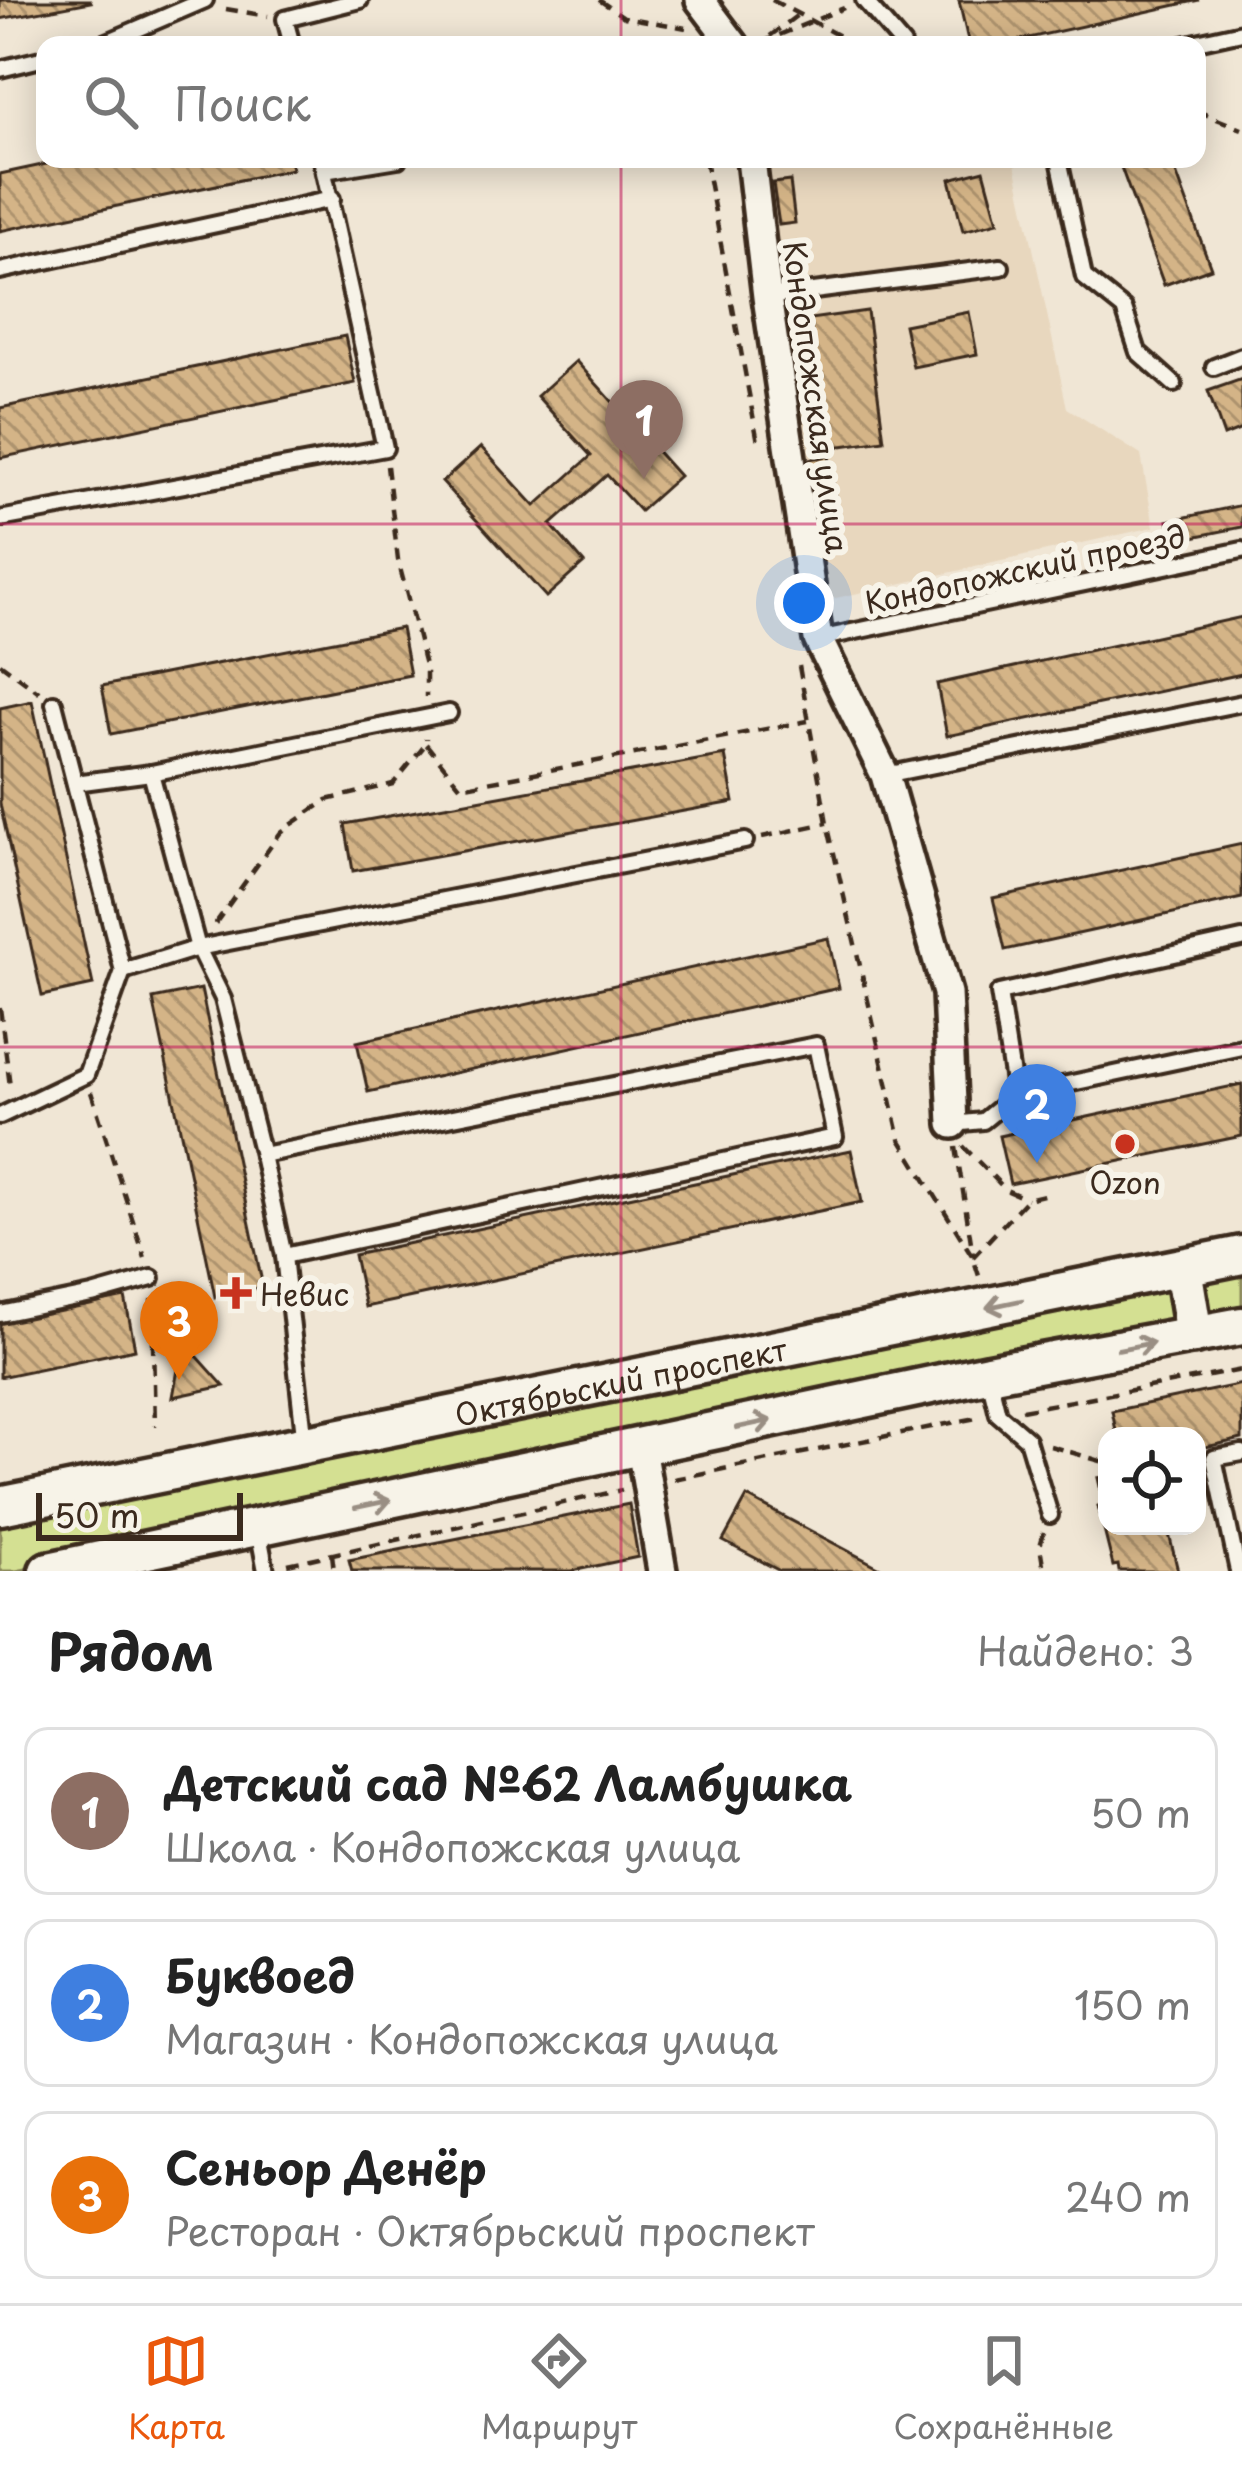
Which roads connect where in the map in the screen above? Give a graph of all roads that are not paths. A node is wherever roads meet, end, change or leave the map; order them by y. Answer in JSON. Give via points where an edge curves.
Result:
{"nodes":[{"id":1,"x":360,"y":0,"type":"edge"},
{"id":2,"x":700,"y":0,"type":"edge"},
{"id":3,"x":864,"y":0,"type":"edge"},
{"id":4,"x":200,"y":2,"type":"edge"},
{"id":5,"x":1242,"y":32,"type":"edge"},
{"id":6,"x":121,"y":36,"type":"edge"},
{"id":7,"x":290,"y":36,"type":"edge"},
{"id":8,"x":727,"y":36,"type":"edge"},
{"id":9,"x":895,"y":36,"type":"edge"},
{"id":10,"x":1206,"y":40,"type":"edge"},
{"id":11,"x":36,"y":60,"type":"edge"},
{"id":12,"x":0,"y":69,"type":"edge"},
{"id":13,"x":324,"y":168,"type":"edge"},
{"id":14,"x":752,"y":168,"type":"edge"},
{"id":15,"x":1061,"y":168,"type":"edge"},
{"id":16,"x":332,"y":199,"type":"junction"},
{"id":17,"x":1001,"y":267,"type":"dead end"},
{"id":18,"x":0,"y":271,"type":"edge"},
{"id":19,"x":767,"y":297,"type":"junction"},
{"id":20,"x":1242,"y":356,"type":"edge"},
{"id":21,"x":1214,"y":367,"type":"dead end"},
{"id":22,"x":1174,"y":384,"type":"dead end"},
{"id":23,"x":0,"y":519,"type":"edge"},
{"id":24,"x":1242,"y":550,"type":"edge"},
{"id":25,"x":807,"y":646,"type":"junction"},
{"id":26,"x":54,"y":703,"type":"road end"},
{"id":27,"x":1242,"y":704,"type":"edge"},
{"id":28,"x":449,"y":713,"type":"dead end"},
{"id":29,"x":151,"y":773,"type":"junction"},
{"id":30,"x":885,"y":775,"type":"junction"},
{"id":31,"x":75,"y":783,"type":"junction"},
{"id":32,"x":745,"y":841,"type":"road end"},
{"id":33,"x":1242,"y":939,"type":"edge"},
{"id":34,"x":198,"y":948,"type":"junction"},
{"id":35,"x":123,"y":971,"type":"junction"},
{"id":36,"x":1242,"y":1046,"type":"edge"},
{"id":37,"x":1015,"y":1094,"type":"junction"},
{"id":38,"x":7,"y":1115,"type":"edge"},
{"id":39,"x":952,"y":1124,"type":"joint"},
{"id":40,"x":262,"y":1155,"type":"junction"},
{"id":41,"x":284,"y":1256,"type":"junction"},
{"id":42,"x":1242,"y":1256,"type":"edge"},
{"id":43,"x":1183,"y":1268,"type":"junction"},
{"id":44,"x":152,"y":1278,"type":"road end"},
{"id":45,"x":0,"y":1314,"type":"edge"},
{"id":46,"x":1242,"y":1326,"type":"edge"},
{"id":47,"x":1193,"y":1335,"type":"junction"},
{"id":48,"x":988,"y":1373,"type":"junction"},
{"id":49,"x":305,"y":1444,"type":"junction"},
{"id":50,"x":1242,"y":1453,"type":"edge"},
{"id":51,"x":644,"y":1466,"type":"junction"},
{"id":52,"x":0,"y":1506,"type":"edge"},
{"id":53,"x":1050,"y":1515,"type":"road end"},
{"id":54,"x":258,"y":1527,"type":"junction"},
{"id":55,"x":266,"y":1570,"type":"edge"},
{"id":56,"x":49,"y":1571,"type":"edge"},
{"id":57,"x":662,"y":1571,"type":"edge"},
{"id":58,"x":1238,"y":1571,"type":"edge"}],
"edges":[{"from":1,"to":7,"type":"lane","via":[[285,19]]},
{"from":2,"to":8,"type":"street"},
{"from":3,"to":9,"type":"lane"},
{"from":4,"to":6,"type":"lane"},
{"from":5,"to":10,"type":"lane"},
{"from":11,"to":12,"type":"lane"},
{"from":13,"to":16,"type":"lane"},
{"from":14,"to":19,"type":"street","name":"Кондопожская улица"},
{"from":15,"to":22,"type":"lane","via":[[1084,277],[1124,310],[1138,352]]},
{"from":16,"to":18,"type":"lane"},
{"from":16,"to":23,"type":"lane","via":[[385,448]]},
{"from":17,"to":19,"type":"lane"},
{"from":19,"to":25,"type":"street","name":"Кондопожская улица"},
{"from":20,"to":21,"type":"lane"},
{"from":24,"to":25,"type":"lane","name":"Кондопожский проезд"},
{"from":25,"to":30,"type":"street","name":"Кондопожская улица"},
{"from":26,"to":31,"type":"lane"},
{"from":27,"to":30,"type":"lane"},
{"from":28,"to":29,"type":"lane"},
{"from":29,"to":31,"type":"lane"},
{"from":29,"to":34,"type":"lane"},
{"from":30,"to":39,"type":"street","name":"Кондопожская улица","via":[[947,993]]},
{"from":31,"to":35,"type":"lane"},
{"from":32,"to":34,"type":"lane"},
{"from":33,"to":37,"type":"lane","via":[[999,993]]},
{"from":34,"to":35,"type":"lane"},
{"from":34,"to":40,"type":"lane","via":[[223,999]]},
{"from":35,"to":38,"type":"lane","via":[[86,1075]]},
{"from":36,"to":37,"type":"lane"},
{"from":37,"to":39,"type":"lane","via":[[983,1121]]},
{"from":40,"to":41,"type":"lane"},
{"from":40,"to":41,"type":"lane","via":[[816,1045],[836,1137]]},
{"from":41,"to":49,"type":"lane"},
{"from":42,"to":43,"type":"main road","name":"Октябрьский проспект"},
{"from":43,"to":47,"type":"main road"},
{"from":43,"to":49,"type":"main road","name":"Октябрьский проспект","one_way":true},
{"from":44,"to":45,"type":"lane"},
{"from":46,"to":47,"type":"main road"},
{"from":48,"to":47,"type":"main road","one_way":true},
{"from":51,"to":48,"type":"main road","one_way":true},
{"from":48,"to":53,"type":"lane","via":[[998,1414],[1028,1439]]},
{"from":49,"to":52,"type":"main road","name":"Октябрьский проспект"},
{"from":50,"to":58,"type":"lane","via":[[1214,1459]]},
{"from":54,"to":51,"type":"main road","one_way":true},
{"from":51,"to":57,"type":"street"},
{"from":54,"to":55,"type":"lane"},
{"from":54,"to":56,"type":"main road"}]}
